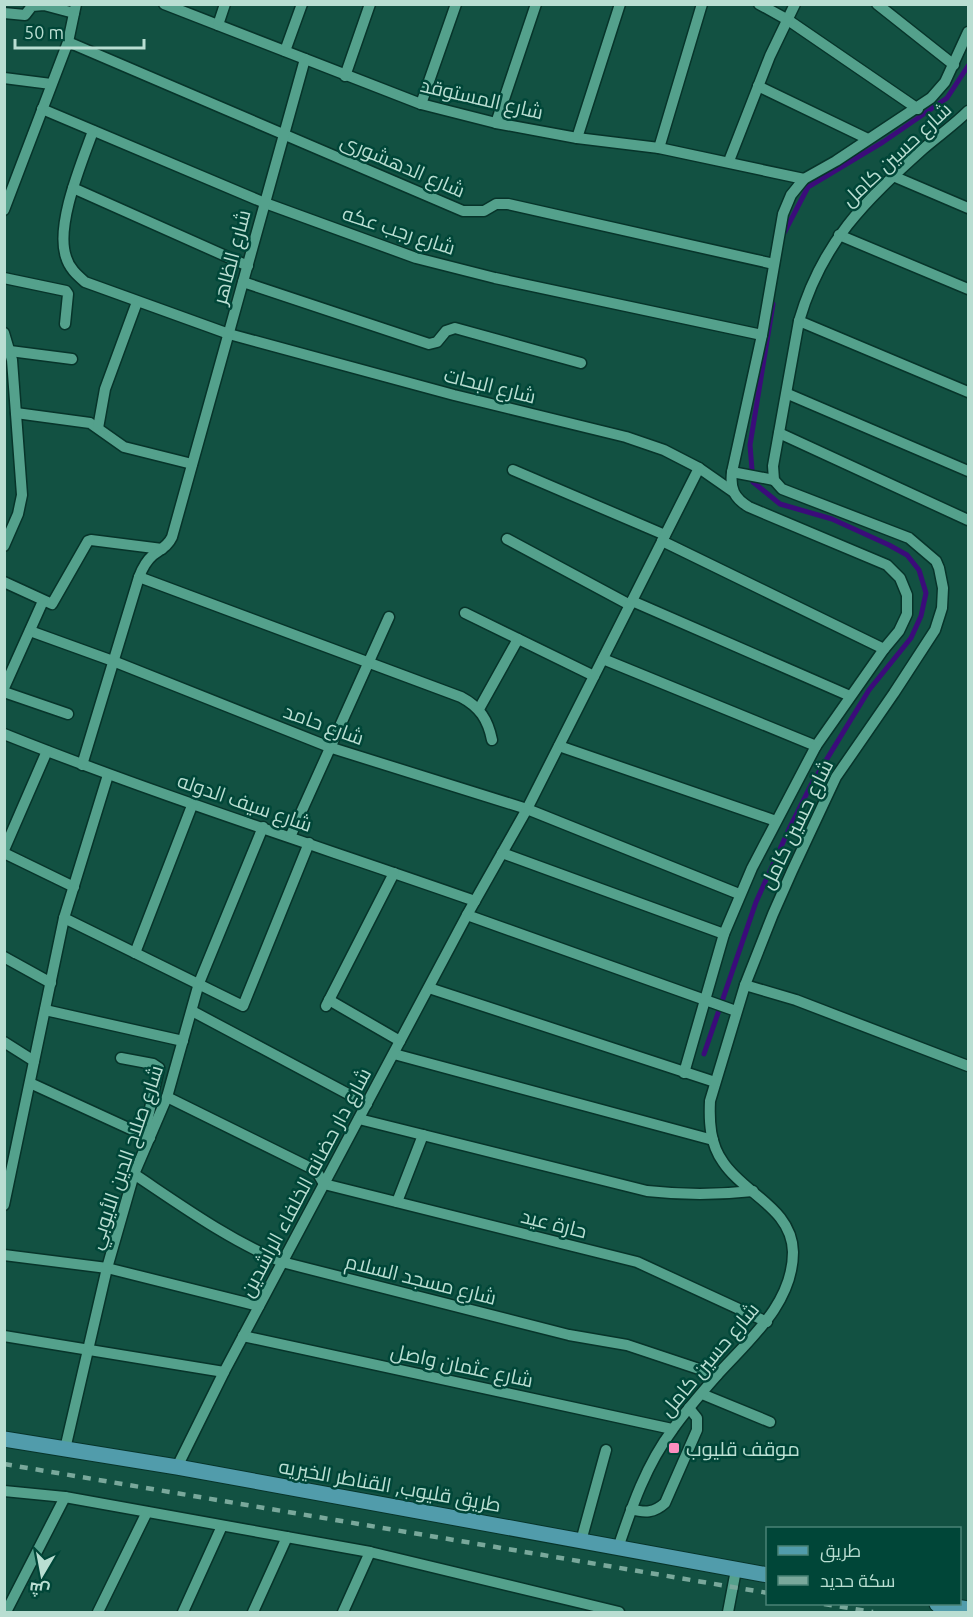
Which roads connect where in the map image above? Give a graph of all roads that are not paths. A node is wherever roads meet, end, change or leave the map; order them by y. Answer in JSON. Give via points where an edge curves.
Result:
{"nodes":[{"id":1,"x":164,"y":4,"type":"edge"},
{"id":2,"x":225,"y":4,"type":"edge"},
{"id":3,"x":302,"y":4,"type":"edge"},
{"id":4,"x":370,"y":4,"type":"edge"},
{"id":5,"x":456,"y":4,"type":"edge"},
{"id":6,"x":536,"y":4,"type":"edge"},
{"id":7,"x":620,"y":4,"type":"edge"},
{"id":8,"x":702,"y":4,"type":"edge"},
{"id":9,"x":759,"y":4,"type":"edge"},
{"id":10,"x":795,"y":4,"type":"edge"},
{"id":11,"x":877,"y":4,"type":"edge"},
{"id":12,"x":75,"y":9,"type":"edge"},
{"id":13,"x":4,"y":13,"type":"edge"},
{"id":14,"x":788,"y":20,"type":"junction"},
{"id":15,"x":218,"y":25,"type":"junction"},
{"id":16,"x":969,"y":33,"type":"edge"},
{"id":17,"x":68,"y":42,"type":"junction"},
{"id":18,"x":285,"y":51,"type":"junction"},
{"id":19,"x":305,"y":59,"type":"junction"},
{"id":20,"x":954,"y":65,"type":"junction"},
{"id":21,"x":345,"y":76,"type":"junction"},
{"id":22,"x":4,"y":78,"type":"edge"},
{"id":23,"x":51,"y":84,"type":"junction"},
{"id":24,"x":758,"y":86,"type":"junction"},
{"id":25,"x":421,"y":104,"type":"junction"},
{"id":26,"x":42,"y":109,"type":"junction"},
{"id":27,"x":918,"y":109,"type":"junction"},
{"id":28,"x":969,"y":111,"type":"edge"},
{"id":29,"x":496,"y":123,"type":"junction"},
{"id":30,"x":93,"y":130,"type":"junction"},
{"id":31,"x":284,"y":135,"type":"junction"},
{"id":32,"x":578,"y":138,"type":"junction"},
{"id":33,"x":868,"y":139,"type":"junction"},
{"id":34,"x":659,"y":148,"type":"junction"},
{"id":35,"x":729,"y":161,"type":"junction"},
{"id":36,"x":893,"y":176,"type":"junction"},
{"id":37,"x":804,"y":179,"type":"junction"},
{"id":38,"x":9,"y":185,"type":"edge"},
{"id":39,"x":73,"y":188,"type":"junction"},
{"id":40,"x":265,"y":203,"type":"junction"},
{"id":41,"x":969,"y":208,"type":"edge"},
{"id":42,"x":4,"y":210,"type":"edge"},
{"id":43,"x":839,"y":235,"type":"junction"},
{"id":44,"x":774,"y":264,"type":"junction"},
{"id":45,"x":248,"y":266,"type":"junction"},
{"id":46,"x":4,"y":278,"type":"edge"},
{"id":47,"x":243,"y":282,"type":"junction"},
{"id":48,"x":969,"y":289,"type":"edge"},
{"id":49,"x":137,"y":302,"type":"junction"},
{"id":50,"x":799,"y":321,"type":"junction"},
{"id":51,"x":65,"y":324,"type":"dead end"},
{"id":52,"x":4,"y":333,"type":"edge"},
{"id":53,"x":229,"y":334,"type":"junction"},
{"id":54,"x":762,"y":335,"type":"junction"},
{"id":55,"x":10,"y":351,"type":"junction"},
{"id":56,"x":72,"y":359,"type":"dead end"},
{"id":57,"x":581,"y":363,"type":"dead end"},
{"id":58,"x":969,"y":392,"type":"edge"},
{"id":59,"x":788,"y":394,"type":"junction"},
{"id":60,"x":15,"y":413,"type":"junction"},
{"id":61,"x":4,"y":417,"type":"edge"},
{"id":62,"x":16,"y":425,"type":"junction"},
{"id":63,"x":98,"y":428,"type":"junction"},
{"id":64,"x":779,"y":433,"type":"junction"},
{"id":65,"x":192,"y":464,"type":"junction"},
{"id":66,"x":699,"y":468,"type":"junction"},
{"id":67,"x":513,"y":470,"type":"dead end"},
{"id":68,"x":969,"y":471,"type":"edge"},
{"id":69,"x":732,"y":472,"type":"junction"},
{"id":70,"x":774,"y":480,"type":"junction"},
{"id":71,"x":732,"y":491,"type":"junction"},
{"id":72,"x":969,"y":520,"type":"edge"},
{"id":73,"x":7,"y":533,"type":"edge"},
{"id":74,"x":663,"y":538,"type":"junction"},
{"id":75,"x":507,"y":539,"type":"dead end"},
{"id":76,"x":4,"y":546,"type":"edge"},
{"id":77,"x":162,"y":549,"type":"junction"},
{"id":78,"x":139,"y":577,"type":"junction"},
{"id":79,"x":4,"y":582,"type":"edge"},
{"id":80,"x":44,"y":601,"type":"junction"},
{"id":81,"x":631,"y":603,"type":"junction"},
{"id":82,"x":465,"y":613,"type":"dead end"},
{"id":83,"x":389,"y":616,"type":"dead end"},
{"id":84,"x":30,"y":631,"type":"junction"},
{"id":85,"x":518,"y":639,"type":"junction"},
{"id":86,"x":884,"y":649,"type":"junction"},
{"id":87,"x":603,"y":659,"type":"junction"},
{"id":88,"x":113,"y":661,"type":"junction"},
{"id":89,"x":369,"y":663,"type":"junction"},
{"id":90,"x":594,"y":676,"type":"junction"},
{"id":91,"x":4,"y":690,"type":"edge"},
{"id":92,"x":850,"y":696,"type":"junction"},
{"id":93,"x":479,"y":709,"type":"junction"},
{"id":94,"x":68,"y":714,"type":"dead end"},
{"id":95,"x":4,"y":734,"type":"edge"},
{"id":96,"x":492,"y":740,"type":"dead end"},
{"id":97,"x":559,"y":746,"type":"junction"},
{"id":98,"x":816,"y":746,"type":"junction"},
{"id":99,"x":332,"y":748,"type":"junction"},
{"id":100,"x":47,"y":751,"type":"junction"},
{"id":101,"x":82,"y":765,"type":"junction"},
{"id":102,"x":108,"y":775,"type":"junction"},
{"id":103,"x":193,"y":803,"type":"junction"},
{"id":104,"x":527,"y":809,"type":"junction"},
{"id":105,"x":776,"y":821,"type":"junction"},
{"id":106,"x":263,"y":827,"type":"junction"},
{"id":107,"x":290,"y":837,"type":"junction"},
{"id":108,"x":309,"y":843,"type":"junction"},
{"id":109,"x":4,"y":852,"type":"edge"},
{"id":110,"x":502,"y":853,"type":"junction"},
{"id":111,"x":394,"y":873,"type":"junction"},
{"id":112,"x":74,"y":887,"type":"junction"},
{"id":113,"x":739,"y":894,"type":"junction"},
{"id":114,"x":475,"y":901,"type":"junction"},
{"id":115,"x":467,"y":915,"type":"junction"},
{"id":116,"x":64,"y":918,"type":"junction"},
{"id":117,"x":724,"y":934,"type":"junction"},
{"id":118,"x":135,"y":953,"type":"junction"},
{"id":119,"x":5,"y":960,"type":"edge"},
{"id":120,"x":51,"y":983,"type":"junction"},
{"id":121,"x":199,"y":983,"type":"junction"},
{"id":122,"x":745,"y":985,"type":"junction"},
{"id":123,"x":429,"y":988,"type":"junction"},
{"id":124,"x":703,"y":1000,"type":"junction"},
{"id":125,"x":45,"y":1010,"type":"junction"},
{"id":126,"x":192,"y":1011,"type":"junction"},
{"id":127,"x":736,"y":1011,"type":"junction"},
{"id":128,"x":183,"y":1041,"type":"junction"},
{"id":129,"x":400,"y":1041,"type":"junction"},
{"id":130,"x":4,"y":1042,"type":"edge"},
{"id":131,"x":394,"y":1053,"type":"junction"},
{"id":132,"x":121,"y":1058,"type":"dead end"},
{"id":133,"x":34,"y":1061,"type":"junction"},
{"id":134,"x":969,"y":1066,"type":"edge"},
{"id":135,"x":684,"y":1072,"type":"junction"},
{"id":136,"x":714,"y":1082,"type":"junction"},
{"id":137,"x":30,"y":1083,"type":"junction"},
{"id":138,"x":167,"y":1097,"type":"junction"},
{"id":139,"x":367,"y":1104,"type":"junction"},
{"id":140,"x":359,"y":1119,"type":"junction"},
{"id":141,"x":423,"y":1135,"type":"junction"},
{"id":142,"x":147,"y":1136,"type":"junction"},
{"id":143,"x":713,"y":1140,"type":"junction"},
{"id":144,"x":9,"y":1163,"type":"edge"},
{"id":145,"x":135,"y":1174,"type":"junction"},
{"id":146,"x":324,"y":1184,"type":"junction"},
{"id":147,"x":753,"y":1191,"type":"junction"},
{"id":148,"x":396,"y":1202,"type":"junction"},
{"id":149,"x":4,"y":1205,"type":"edge"},
{"id":150,"x":4,"y":1255,"type":"edge"},
{"id":151,"x":282,"y":1262,"type":"junction"},
{"id":152,"x":107,"y":1268,"type":"junction"},
{"id":153,"x":259,"y":1306,"type":"junction"},
{"id":154,"x":767,"y":1322,"type":"junction"},
{"id":155,"x":4,"y":1336,"type":"edge"},
{"id":156,"x":243,"y":1336,"type":"junction"},
{"id":157,"x":88,"y":1350,"type":"junction"},
{"id":158,"x":224,"y":1372,"type":"junction"},
{"id":159,"x":717,"y":1375,"type":"junction"},
{"id":160,"x":702,"y":1394,"type":"junction"},
{"id":161,"x":689,"y":1408,"type":"junction"},
{"id":162,"x":770,"y":1422,"type":"dead end"},
{"id":163,"x":672,"y":1430,"type":"junction"},
{"id":164,"x":4,"y":1439,"type":"edge"},
{"id":165,"x":65,"y":1449,"type":"junction"},
{"id":166,"x":606,"y":1450,"type":"dead end"},
{"id":167,"x":177,"y":1467,"type":"junction"},
{"id":168,"x":4,"y":1491,"type":"edge"},
{"id":169,"x":65,"y":1497,"type":"junction"},
{"id":170,"x":631,"y":1509,"type":"junction"},
{"id":171,"x":147,"y":1512,"type":"junction"},
{"id":172,"x":222,"y":1526,"type":"junction"},
{"id":173,"x":287,"y":1537,"type":"junction"},
{"id":174,"x":581,"y":1541,"type":"junction"},
{"id":175,"x":618,"y":1548,"type":"junction"},
{"id":176,"x":370,"y":1552,"type":"junction"},
{"id":177,"x":736,"y":1570,"type":"junction"},
{"id":178,"x":766,"y":1575,"type":"edge"},
{"id":179,"x":943,"y":1605,"type":"edge"},
{"id":180,"x":969,"y":1609,"type":"edge"},
{"id":181,"x":6,"y":1612,"type":"edge"},
{"id":182,"x":98,"y":1612,"type":"edge"},
{"id":183,"x":183,"y":1612,"type":"edge"},
{"id":184,"x":253,"y":1612,"type":"edge"},
{"id":185,"x":343,"y":1612,"type":"edge"},
{"id":186,"x":614,"y":1612,"type":"edge"},
{"id":187,"x":728,"y":1612,"type":"edge"}],
"edges":[{"from":1,"to":15,"type":"street","name":"شارع المستوقد"},
{"from":2,"to":15,"type":"street"},
{"from":3,"to":18,"type":"street"},
{"from":4,"to":21,"type":"street"},
{"from":5,"to":25,"type":"street"},
{"from":6,"to":29,"type":"street"},
{"from":7,"to":32,"type":"street"},
{"from":8,"to":34,"type":"street"},
{"from":9,"to":14,"type":"street"},
{"from":10,"to":14,"type":"street"},
{"from":11,"to":20,"type":"street"},
{"from":12,"to":13,"type":"street","via":[[44,5],[32,6],[25,15]]},
{"from":12,"to":17,"type":"street"},
{"from":14,"to":24,"type":"street"},
{"from":14,"to":27,"type":"street"},
{"from":15,"to":18,"type":"street","name":"شارع المستوقد"},
{"from":16,"to":20,"type":"street","name":"شارع حسين كامل"},
{"from":17,"to":23,"type":"street"},
{"from":17,"to":31,"type":"street","name":"شارع الدهشورى"},
{"from":18,"to":19,"type":"street","name":"شارع المستوقد"},
{"from":19,"to":21,"type":"street","name":"شارع المستوقد"},
{"from":19,"to":31,"type":"street","name":"شارع الظاهر"},
{"from":20,"to":27,"type":"street","name":"شارع حسين كامل","via":[[945,82]]},
{"from":21,"to":25,"type":"street","name":"شارع المستوقد"},
{"from":22,"to":23,"type":"street"},
{"from":23,"to":26,"type":"street"},
{"from":24,"to":33,"type":"street"},
{"from":24,"to":35,"type":"street"},
{"from":25,"to":29,"type":"street","name":"شارع المستوقد"},
{"from":26,"to":30,"type":"street","name":"شارع رجب عكه"},
{"from":26,"to":38,"type":"street"},
{"from":27,"to":33,"type":"street","name":"شارع حسين كامل"},
{"from":28,"to":36,"type":"street","name":"شارع حسين كامل"},
{"from":29,"to":32,"type":"street","name":"شارع المستوقد"},
{"from":30,"to":39,"type":"street","name":"شارع البحات"},
{"from":30,"to":40,"type":"street","name":"شارع رجب عكه"},
{"from":31,"to":40,"type":"street","name":"شارع الظاهر"},
{"from":31,"to":44,"type":"street","name":"شارع الدهشورى","via":[[463,211],[484,211],[496,204],[508,204]]},
{"from":32,"to":34,"type":"street","name":"شارع المستوقد"},
{"from":33,"to":37,"type":"street","name":"شارع حسين كامل"},
{"from":34,"to":35,"type":"street","name":"شارع المستوقد"},
{"from":35,"to":37,"type":"street","name":"شارع المستوقد"},
{"from":36,"to":41,"type":"street"},
{"from":36,"to":43,"type":"street","name":"شارع حسين كامل"},
{"from":37,"to":44,"type":"street","name":"شارع حسين كامل","via":[[783,214]]},
{"from":38,"to":42,"type":"street"},
{"from":39,"to":45,"type":"street"},
{"from":39,"to":49,"type":"street","name":"شارع البحات","via":[[64,230],[66,259],[85,282]]},
{"from":40,"to":45,"type":"street","name":"شارع الظاهر"},
{"from":40,"to":54,"type":"street","name":"شارع رجب عكه","via":[[416,258]]},
{"from":43,"to":48,"type":"street"},
{"from":43,"to":50,"type":"street","name":"شارع حسين كامل","via":[[815,276]]},
{"from":44,"to":54,"type":"street","name":"شارع حسين كامل"},
{"from":45,"to":47,"type":"street","name":"شارع الظاهر"},
{"from":46,"to":51,"type":"street","via":[[66,291]]},
{"from":47,"to":53,"type":"street","name":"شارع الظاهر"},
{"from":47,"to":57,"type":"street","via":[[429,344],[455,328]]},
{"from":49,"to":53,"type":"street","name":"شارع البحات"},
{"from":49,"to":63,"type":"street","via":[[105,388]]},
{"from":50,"to":58,"type":"street"},
{"from":50,"to":59,"type":"street","name":"شارع حسين كامل"},
{"from":52,"to":55,"type":"street"},
{"from":53,"to":65,"type":"street","name":"شارع الظاهر"},
{"from":53,"to":66,"type":"street","name":"شارع البحات","via":[[626,437]]},
{"from":54,"to":69,"type":"street","name":"شارع حسين كامل"},
{"from":55,"to":56,"type":"street"},
{"from":55,"to":60,"type":"street"},
{"from":59,"to":64,"type":"street","name":"شارع حسين كامل"},
{"from":59,"to":68,"type":"street"},
{"from":60,"to":62,"type":"street"},
{"from":60,"to":63,"type":"street","via":[[87,422]]},
{"from":61,"to":62,"type":"street"},
{"from":62,"to":73,"type":"street","via":[[22,495]]},
{"from":63,"to":65,"type":"street","via":[[124,447]]},
{"from":64,"to":70,"type":"street","name":"شارع حسين كامل"},
{"from":64,"to":72,"type":"street"},
{"from":65,"to":77,"type":"street","name":"شارع الظاهر","via":[[172,537]]},
{"from":66,"to":71,"type":"street","name":"شارع البحات"},
{"from":66,"to":74,"type":"street","name":"شارع دار حضانه الخلفاء الراشدين"},
{"from":67,"to":74,"type":"street"},
{"from":69,"to":70,"type":"street"},
{"from":69,"to":71,"type":"street","name":"شارع حسين كامل"},
{"from":70,"to":122,"type":"street","name":"شارع حسين كامل","via":[[782,489],[909,537],[936,561],[943,588],[942,608],[935,630],[836,777],[772,914]]},
{"from":71,"to":86,"type":"street","name":"شارع حسين كامل","via":[[749,507],[887,565],[900,578],[907,595],[907,614]]},
{"from":73,"to":76,"type":"street"},
{"from":74,"to":81,"type":"street","name":"شارع دار حضانه الخلفاء الراشدين"},
{"from":74,"to":86,"type":"street"},
{"from":75,"to":81,"type":"street"},
{"from":77,"to":78,"type":"street","name":"شارع الظاهر","via":[[148,561]]},
{"from":77,"to":80,"type":"street","via":[[89,540],[53,603]]},
{"from":78,"to":88,"type":"street","name":"شارع الظاهر"},
{"from":78,"to":89,"type":"street"},
{"from":79,"to":80,"type":"street"},
{"from":80,"to":84,"type":"street"},
{"from":81,"to":87,"type":"street","name":"شارع دار حضانه الخلفاء الراشدين"},
{"from":81,"to":92,"type":"street"},
{"from":82,"to":85,"type":"street"},
{"from":83,"to":89,"type":"street"},
{"from":84,"to":88,"type":"street","name":"شارع حامد"},
{"from":84,"to":91,"type":"street"},
{"from":85,"to":90,"type":"street"},
{"from":85,"to":93,"type":"street"},
{"from":86,"to":92,"type":"street","name":"شارع حسين كامل"},
{"from":87,"to":90,"type":"street","name":"شارع دار حضانه الخلفاء الراشدين"},
{"from":87,"to":98,"type":"street"},
{"from":88,"to":99,"type":"street","name":"شارع حامد"},
{"from":88,"to":101,"type":"street","name":"شارع الظاهر"},
{"from":89,"to":93,"type":"street","via":[[461,697]]},
{"from":89,"to":99,"type":"street"},
{"from":90,"to":97,"type":"street","name":"شارع دار حضانه الخلفاء الراشدين"},
{"from":91,"to":94,"type":"street"},
{"from":92,"to":98,"type":"street","name":"شارع حسين كامل"},
{"from":93,"to":96,"type":"street","via":[[489,723]]},
{"from":95,"to":100,"type":"street","name":"شارع سيف الدوله"},
{"from":97,"to":104,"type":"street","name":"شارع دار حضانه الخلفاء الراشدين"},
{"from":97,"to":105,"type":"street"},
{"from":98,"to":105,"type":"street","name":"شارع حسين كامل"},
{"from":99,"to":104,"type":"street","name":"شارع حامد"},
{"from":99,"to":107,"type":"street"},
{"from":100,"to":101,"type":"street","name":"شارع سيف الدوله"},
{"from":100,"to":109,"type":"street"},
{"from":101,"to":102,"type":"street","name":"شارع سيف الدوله"},
{"from":102,"to":103,"type":"street","name":"شارع سيف الدوله"},
{"from":102,"to":112,"type":"street"},
{"from":103,"to":106,"type":"street","name":"شارع سيف الدوله"},
{"from":103,"to":118,"type":"street"},
{"from":104,"to":110,"type":"street","name":"شارع دار حضانه الخلفاء الراشدين"},
{"from":104,"to":113,"type":"street","name":"شارع حامد"},
{"from":105,"to":113,"type":"street","name":"شارع حسين كامل"},
{"from":106,"to":107,"type":"street","name":"شارع سيف الدوله"},
{"from":106,"to":121,"type":"street","name":"شارع صلاح الدين الأيوبي"},
{"from":107,"to":108,"type":"street","name":"شارع سيف الدوله"},
{"from":108,"to":111,"type":"street","name":"شارع سيف الدوله"},
{"from":108,"to":121,"type":"street","via":[[243,1006]]},
{"from":109,"to":112,"type":"street"},
{"from":110,"to":114,"type":"street","name":"شارع دار حضانه الخلفاء الراشدين"},
{"from":110,"to":117,"type":"street"},
{"from":111,"to":114,"type":"street","name":"شارع سيف الدوله"},
{"from":111,"to":129,"type":"street","via":[[328,1003]]},
{"from":112,"to":116,"type":"street"},
{"from":113,"to":117,"type":"street","name":"شارع حسين كامل"},
{"from":114,"to":115,"type":"street","name":"شارع دار حضانه الخلفاء الراشدين"},
{"from":115,"to":123,"type":"street","name":"شارع دار حضانه الخلفاء الراشدين"},
{"from":115,"to":124,"type":"street"},
{"from":116,"to":118,"type":"street"},
{"from":116,"to":120,"type":"street"},
{"from":117,"to":124,"type":"street","name":"شارع حسين كامل"},
{"from":118,"to":121,"type":"street"},
{"from":119,"to":120,"type":"street"},
{"from":120,"to":125,"type":"street"},
{"from":121,"to":126,"type":"street","name":"شارع صلاح الدين الأيوبي"},
{"from":122,"to":127,"type":"street","name":"شارع حسين كامل"},
{"from":122,"to":134,"type":"street","via":[[796,1000]]},
{"from":123,"to":129,"type":"street","name":"شارع دار حضانه الخلفاء الراشدين"},
{"from":123,"to":135,"type":"street"},
{"from":124,"to":127,"type":"street"},
{"from":124,"to":135,"type":"street","name":"شارع حسين كامل"},
{"from":125,"to":128,"type":"street"},
{"from":125,"to":133,"type":"street"},
{"from":126,"to":128,"type":"street","name":"شارع صلاح الدين الأيوبي"},
{"from":126,"to":139,"type":"street"},
{"from":127,"to":136,"type":"street","name":"شارع حسين كامل"},
{"from":128,"to":138,"type":"street","name":"شارع صلاح الدين الأيوبي"},
{"from":129,"to":131,"type":"street","name":"شارع دار حضانه الخلفاء الراشدين"},
{"from":130,"to":133,"type":"street"},
{"from":131,"to":139,"type":"street","name":"شارع دار حضانه الخلفاء الراشدين"},
{"from":131,"to":143,"type":"street"},
{"from":132,"to":142,"type":"street","via":[[159,1068]]},
{"from":133,"to":137,"type":"street"},
{"from":135,"to":136,"type":"street"},
{"from":136,"to":143,"type":"street","name":"شارع حسين كامل","via":[[709,1121]]},
{"from":137,"to":142,"type":"street"},
{"from":137,"to":144,"type":"street"},
{"from":138,"to":142,"type":"street","name":"شارع صلاح الدين الأيوبي"},
{"from":138,"to":146,"type":"street","via":[[311,1168]]},
{"from":139,"to":140,"type":"street","name":"شارع دار حضانه الخلفاء الراشدين"},
{"from":140,"to":141,"type":"street"},
{"from":140,"to":146,"type":"street","name":"شارع دار حضانه الخلفاء الراشدين"},
{"from":141,"to":147,"type":"street","via":[[646,1191],[718,1195]]},
{"from":141,"to":148,"type":"street"},
{"from":142,"to":145,"type":"street","name":"شارع صلاح الدين الأيوبي"},
{"from":143,"to":147,"type":"street","name":"شارع حسين كامل","via":[[735,1178]]},
{"from":144,"to":149,"type":"street"},
{"from":145,"to":151,"type":"street","name":"شارع مسجد السلام","via":[[210,1225]]},
{"from":145,"to":152,"type":"street","name":"شارع صلاح الدين الأيوبي"},
{"from":146,"to":148,"type":"street","name":"حارة عيد"},
{"from":146,"to":151,"type":"street","name":"شارع دار حضانه الخلفاء الراشدين"},
{"from":147,"to":154,"type":"street","name":"شارع حسين كامل","via":[[784,1222],[793,1254],[785,1288]]},
{"from":148,"to":154,"type":"street","name":"حارة عيد","via":[[637,1262]]},
{"from":150,"to":152,"type":"street"},
{"from":151,"to":153,"type":"street","name":"شارع دار حضانه الخلفاء الراشدين"},
{"from":151,"to":159,"type":"street","name":"شارع مسجد السلام","via":[[569,1335],[627,1344]]},
{"from":152,"to":153,"type":"street"},
{"from":152,"to":157,"type":"street","name":"شارع صلاح الدين الأيوبي"},
{"from":153,"to":156,"type":"street","name":"شارع دار حضانه الخلفاء الراشدين"},
{"from":154,"to":159,"type":"street","name":"شارع حسين كامل"},
{"from":155,"to":157,"type":"street"},
{"from":156,"to":158,"type":"street","name":"شارع دار حضانه الخلفاء الراشدين"},
{"from":156,"to":163,"type":"street","name":"شارع عثمان واصل"},
{"from":157,"to":158,"type":"street"},
{"from":157,"to":165,"type":"street","name":"شارع صلاح الدين الأيوبي"},
{"from":158,"to":167,"type":"street","name":"شارع دار حضانه الخلفاء الراشدين"},
{"from":159,"to":160,"type":"street","name":"شارع حسين كامل"},
{"from":160,"to":161,"type":"street","name":"شارع حسين كامل"},
{"from":160,"to":162,"type":"street"},
{"from":161,"to":163,"type":"street","name":"شارع حسين كامل"},
{"from":161,"to":170,"type":"street","via":[[697,1418],[697,1430],[665,1503],[650,1512]]},
{"from":163,"to":170,"type":"street","name":"شارع حسين كامل","via":[[646,1472]]},
{"from":164,"to":165,"type":"main road","name":"طريق قليوب, القناطر الخيريه"},
{"from":165,"to":167,"type":"main road","name":"طريق قليوب, القناطر الخيريه"},
{"from":166,"to":174,"type":"street"},
{"from":167,"to":174,"type":"main road","name":"طريق قليوب, القناطر الخيريه"},
{"from":168,"to":169,"type":"street"},
{"from":169,"to":171,"type":"street"},
{"from":169,"to":181,"type":"street"},
{"from":170,"to":175,"type":"street","name":"شارع حسين كامل"},
{"from":171,"to":172,"type":"street"},
{"from":171,"to":182,"type":"street"},
{"from":172,"to":173,"type":"street"},
{"from":172,"to":183,"type":"street"},
{"from":173,"to":176,"type":"street"},
{"from":173,"to":184,"type":"street"},
{"from":174,"to":175,"type":"main road","name":"طريق قليوب, القناطر الخيريه"},
{"from":175,"to":177,"type":"main road","name":"طريق قليوب, القناطر الخيريه"},
{"from":176,"to":185,"type":"street"},
{"from":176,"to":186,"type":"street"},
{"from":177,"to":178,"type":"main road","name":"طريق قليوب, القناطر الخيريه"},
{"from":177,"to":187,"type":"street"},
{"from":179,"to":180,"type":"main road"}]}
